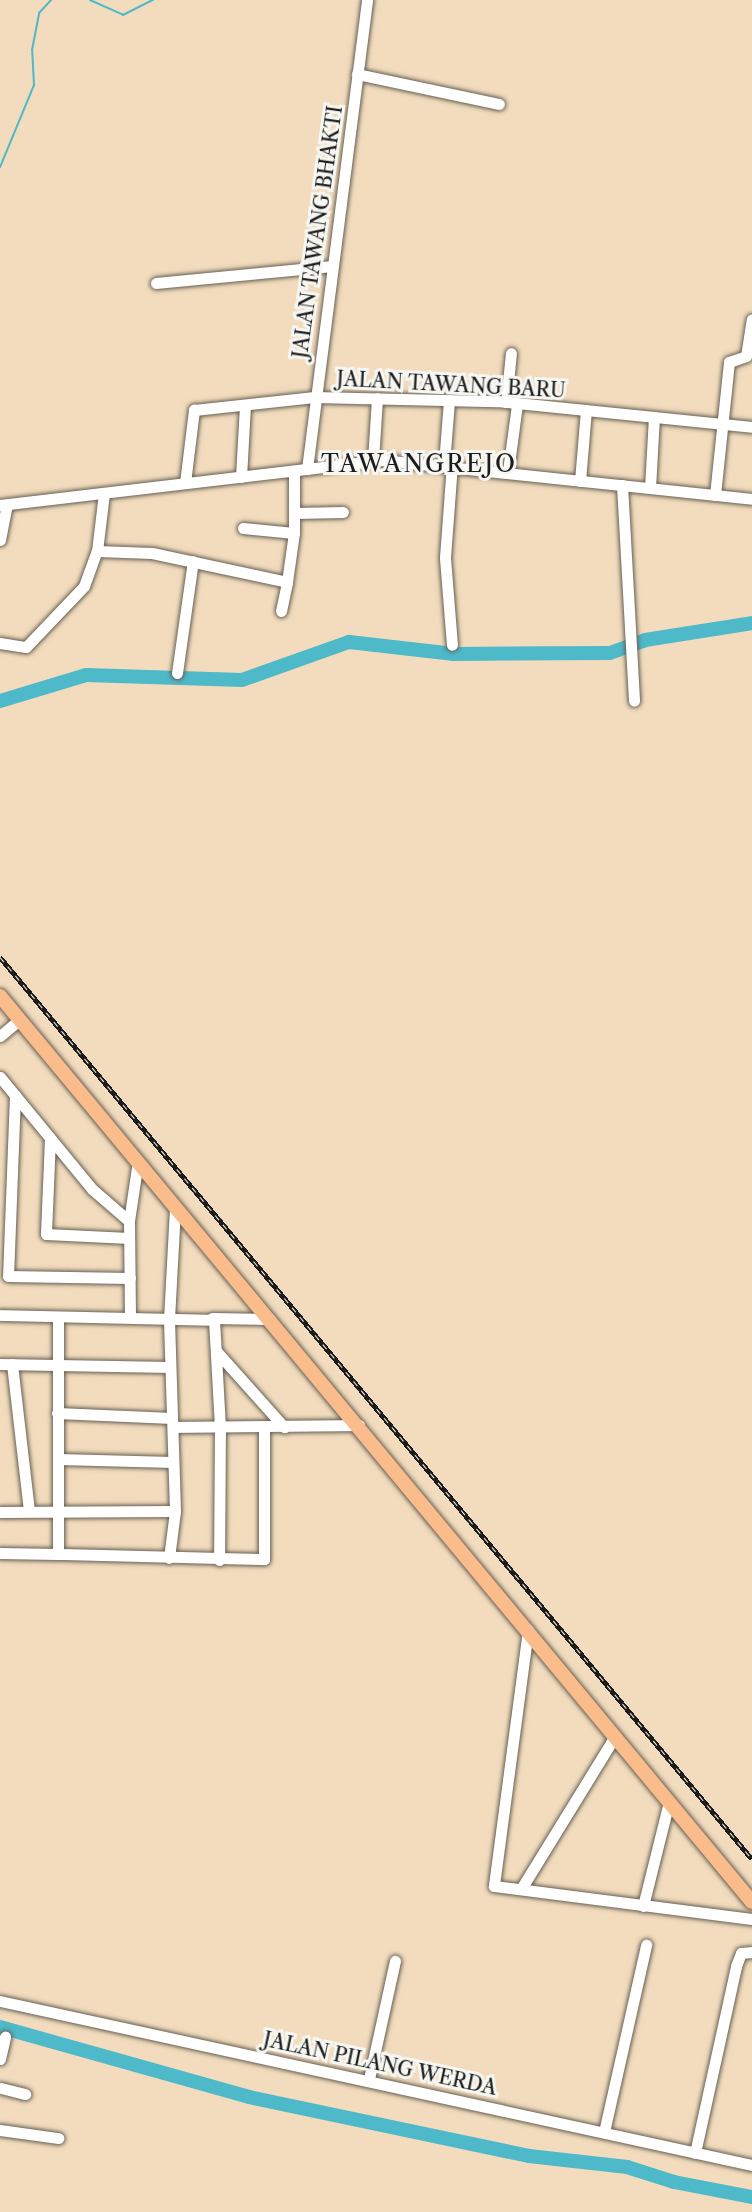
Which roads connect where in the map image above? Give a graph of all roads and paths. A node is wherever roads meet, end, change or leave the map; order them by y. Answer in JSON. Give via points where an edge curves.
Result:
{"nodes":[{"id":1,"x":367,"y":0,"type":"edge"},
{"id":2,"x":357,"y":74,"type":"junction"},
{"id":3,"x":499,"y":104,"type":"dead end"},
{"id":4,"x":332,"y":266,"type":"junction"},
{"id":5,"x":156,"y":283,"type":"dead end"},
{"id":6,"x":752,"y":319,"type":"edge"},
{"id":7,"x":511,"y":353,"type":"dead end"},
{"id":8,"x":314,"y":397,"type":"junction"},
{"id":9,"x":377,"y":398,"type":"junction"},
{"id":10,"x":449,"y":400,"type":"junction"},
{"id":11,"x":512,"y":403,"type":"junction"},
{"id":12,"x":245,"y":406,"type":"junction"},
{"id":13,"x":586,"y":410,"type":"junction"},
{"id":14,"x":654,"y":417,"type":"junction"},
{"id":15,"x":722,"y":424,"type":"junction"},
{"id":16,"x":752,"y":427,"type":"edge"},
{"id":17,"x":373,"y":460,"type":"junction"},
{"id":18,"x":448,"y":464,"type":"junction"},
{"id":19,"x":307,"y":469,"type":"junction"},
{"id":20,"x":294,"y":471,"type":"junction"},
{"id":21,"x":508,"y":471,"type":"junction"},
{"id":22,"x":241,"y":477,"type":"junction"},
{"id":23,"x":580,"y":481,"type":"junction"},
{"id":24,"x":185,"y":483,"type":"junction"},
{"id":25,"x":622,"y":485,"type":"junction"},
{"id":26,"x":650,"y":488,"type":"junction"},
{"id":27,"x":104,"y":493,"type":"junction"},
{"id":28,"x":715,"y":495,"type":"junction"},
{"id":29,"x":752,"y":499,"type":"edge"},
{"id":30,"x":3,"y":505,"type":"edge"},
{"id":31,"x":343,"y":512,"type":"dead end"},
{"id":32,"x":294,"y":513,"type":"junction"},
{"id":33,"x":243,"y":528,"type":"dead end"},
{"id":34,"x":294,"y":533,"type":"junction"},
{"id":35,"x":0,"y":540,"type":"edge"},
{"id":36,"x":97,"y":551,"type":"junction"},
{"id":37,"x":193,"y":561,"type":"junction"},
{"id":38,"x":287,"y":582,"type":"junction"},
{"id":39,"x":281,"y":611,"type":"dead end"},
{"id":40,"x":0,"y":643,"type":"edge"},
{"id":41,"x":452,"y":645,"type":"dead end"},
{"id":42,"x":177,"y":673,"type":"dead end"},
{"id":43,"x":634,"y":701,"type":"dead end"},
{"id":44,"x":0,"y":996,"type":"edge"},
{"id":45,"x":20,"y":1019,"type":"junction"},
{"id":46,"x":0,"y":1036,"type":"edge"},
{"id":47,"x":0,"y":1077,"type":"edge"},
{"id":48,"x":15,"y":1095,"type":"junction"},
{"id":49,"x":50,"y":1138,"type":"junction"},
{"id":50,"x":138,"y":1161,"type":"junction"},
{"id":51,"x":175,"y":1208,"type":"junction"},
{"id":52,"x":129,"y":1221,"type":"junction"},
{"id":53,"x":129,"y":1238,"type":"junction"},
{"id":54,"x":130,"y":1278,"type":"junction"},
{"id":55,"x":0,"y":1315,"type":"edge"},
{"id":56,"x":58,"y":1317,"type":"junction"},
{"id":57,"x":130,"y":1317,"type":"junction"},
{"id":58,"x":212,"y":1318,"type":"junction"},
{"id":59,"x":169,"y":1319,"type":"junction"},
{"id":60,"x":270,"y":1319,"type":"junction"},
{"id":61,"x":217,"y":1351,"type":"junction"},
{"id":62,"x":6,"y":1364,"type":"edge"},
{"id":63,"x":57,"y":1365,"type":"junction"},
{"id":64,"x":170,"y":1367,"type":"junction"},
{"id":65,"x":57,"y":1413,"type":"junction"},
{"id":66,"x":173,"y":1422,"type":"junction"},
{"id":67,"x":359,"y":1425,"type":"junction"},
{"id":68,"x":220,"y":1426,"type":"junction"},
{"id":69,"x":264,"y":1427,"type":"junction"},
{"id":70,"x":284,"y":1427,"type":"junction"},
{"id":71,"x":58,"y":1459,"type":"junction"},
{"id":72,"x":173,"y":1462,"type":"junction"},
{"id":73,"x":57,"y":1510,"type":"junction"},
{"id":74,"x":29,"y":1511,"type":"junction"},
{"id":75,"x":175,"y":1511,"type":"junction"},
{"id":76,"x":0,"y":1512,"type":"edge"},
{"id":77,"x":0,"y":1553,"type":"edge"},
{"id":78,"x":58,"y":1554,"type":"junction"},
{"id":79,"x":169,"y":1558,"type":"junction"},
{"id":80,"x":219,"y":1560,"type":"junction"},
{"id":81,"x":528,"y":1630,"type":"junction"},
{"id":82,"x":615,"y":1736,"type":"junction"},
{"id":83,"x":669,"y":1802,"type":"junction"},
{"id":84,"x":521,"y":1889,"type":"junction"},
{"id":85,"x":752,"y":1902,"type":"edge"},
{"id":86,"x":643,"y":1906,"type":"junction"},
{"id":87,"x":752,"y":1919,"type":"edge"},
{"id":88,"x":646,"y":1945,"type":"dead end"},
{"id":89,"x":752,"y":1952,"type":"edge"},
{"id":90,"x":395,"y":1961,"type":"dead end"},
{"id":91,"x":0,"y":2001,"type":"edge"},
{"id":92,"x":5,"y":2037,"type":"dead end"},
{"id":93,"x":0,"y":2059,"type":"edge"},
{"id":94,"x":369,"y":2079,"type":"junction"},
{"id":95,"x":0,"y":2089,"type":"edge"},
{"id":96,"x":25,"y":2094,"type":"dead end"},
{"id":97,"x":0,"y":2130,"type":"edge"},
{"id":98,"x":604,"y":2132,"type":"junction"},
{"id":99,"x":58,"y":2138,"type":"dead end"},
{"id":100,"x":695,"y":2153,"type":"junction"},
{"id":101,"x":752,"y":2165,"type":"edge"}],
"edges":[{"from":1,"to":2,"type":"street","name":"JALAN TAWANG BHAKTI"},
{"from":2,"to":3,"type":"street"},
{"from":2,"to":4,"type":"street","name":"JALAN TAWANG BHAKTI"},
{"from":4,"to":5,"type":"street"},
{"from":4,"to":8,"type":"street","name":"JALAN TAWANG BHAKTI"},
{"from":6,"to":15,"type":"street","via":[[746,356],[729,362]]},
{"from":7,"to":11,"type":"street"},
{"from":8,"to":9,"type":"street","name":"JALAN TAWANG BARU"},
{"from":8,"to":12,"type":"street","name":"JALAN TAWANG BARU"},
{"from":8,"to":19,"type":"street","name":"JALAN TAWANG BHAKTI"},
{"from":9,"to":10,"type":"street","name":"JALAN TAWANG BARU"},
{"from":9,"to":17,"type":"street"},
{"from":10,"to":11,"type":"street","name":"JALAN TAWANG BARU"},
{"from":10,"to":18,"type":"street"},
{"from":11,"to":13,"type":"street","name":"JALAN TAWANG BARU"},
{"from":11,"to":21,"type":"street"},
{"from":12,"to":22,"type":"street"},
{"from":12,"to":24,"type":"street","name":"JALAN TAWANG BARU","via":[[195,409],[189,419]]},
{"from":13,"to":14,"type":"street","name":"JALAN TAWANG BARU"},
{"from":13,"to":23,"type":"street"},
{"from":14,"to":15,"type":"street","name":"JALAN TAWANG BARU"},
{"from":14,"to":26,"type":"street"},
{"from":15,"to":16,"type":"street","name":"JALAN TAWANG BARU"},
{"from":15,"to":28,"type":"street"},
{"from":17,"to":18,"type":"street"},
{"from":17,"to":19,"type":"street"},
{"from":18,"to":21,"type":"street"},
{"from":18,"to":41,"type":"street","via":[[445,564]]},
{"from":19,"to":20,"type":"street"},
{"from":20,"to":22,"type":"street"},
{"from":20,"to":32,"type":"street"},
{"from":21,"to":23,"type":"street"},
{"from":22,"to":24,"type":"street"},
{"from":23,"to":25,"type":"street"},
{"from":24,"to":27,"type":"street"},
{"from":25,"to":26,"type":"street"},
{"from":25,"to":43,"type":"street"},
{"from":26,"to":28,"type":"street"},
{"from":27,"to":30,"type":"street"},
{"from":27,"to":36,"type":"street"},
{"from":28,"to":29,"type":"street"},
{"from":30,"to":35,"type":"street"},
{"from":31,"to":32,"type":"street"},
{"from":32,"to":34,"type":"street"},
{"from":33,"to":34,"type":"street"},
{"from":34,"to":38,"type":"street"},
{"from":36,"to":37,"type":"street"},
{"from":36,"to":40,"type":"street","via":[[84,586],[31,644],[20,649]]},
{"from":37,"to":38,"type":"street"},
{"from":37,"to":42,"type":"street"},
{"from":38,"to":39,"type":"street"},
{"from":44,"to":45,"type":"main road"},
{"from":45,"to":46,"type":"street"},
{"from":45,"to":50,"type":"main road"},
{"from":47,"to":48,"type":"street"},
{"from":48,"to":49,"type":"street"},
{"from":48,"to":54,"type":"street","via":[[8,1276]]},
{"from":49,"to":52,"type":"street","via":[[102,1200]]},
{"from":49,"to":53,"type":"street","via":[[46,1234]]},
{"from":50,"to":51,"type":"main road"},
{"from":50,"to":52,"type":"street"},
{"from":51,"to":59,"type":"street"},
{"from":51,"to":60,"type":"main road"},
{"from":52,"to":53,"type":"street"},
{"from":53,"to":54,"type":"street"},
{"from":54,"to":57,"type":"street"},
{"from":55,"to":56,"type":"street"},
{"from":56,"to":57,"type":"street"},
{"from":56,"to":63,"type":"street"},
{"from":57,"to":59,"type":"street"},
{"from":58,"to":59,"type":"street"},
{"from":58,"to":60,"type":"street"},
{"from":58,"to":61,"type":"street"},
{"from":59,"to":64,"type":"street"},
{"from":60,"to":67,"type":"main road"},
{"from":61,"to":68,"type":"street"},
{"from":61,"to":70,"type":"street"},
{"from":62,"to":63,"type":"street"},
{"from":62,"to":74,"type":"street"},
{"from":63,"to":64,"type":"street"},
{"from":63,"to":65,"type":"street"},
{"from":64,"to":66,"type":"street"},
{"from":65,"to":66,"type":"street"},
{"from":65,"to":71,"type":"street"},
{"from":66,"to":68,"type":"street"},
{"from":66,"to":72,"type":"street"},
{"from":67,"to":70,"type":"street"},
{"from":67,"to":81,"type":"main road"},
{"from":68,"to":69,"type":"street"},
{"from":68,"to":80,"type":"street"},
{"from":69,"to":70,"type":"street"},
{"from":69,"to":80,"type":"street","via":[[264,1559]]},
{"from":71,"to":72,"type":"street"},
{"from":71,"to":73,"type":"street"},
{"from":72,"to":75,"type":"street"},
{"from":73,"to":74,"type":"street"},
{"from":73,"to":75,"type":"street"},
{"from":73,"to":78,"type":"street"},
{"from":74,"to":76,"type":"street"},
{"from":75,"to":79,"type":"street"},
{"from":77,"to":78,"type":"street"},
{"from":78,"to":79,"type":"street"},
{"from":79,"to":80,"type":"street"},
{"from":81,"to":82,"type":"main road"},
{"from":81,"to":84,"type":"street","via":[[494,1858],[497,1888]]},
{"from":82,"to":83,"type":"main road"},
{"from":82,"to":84,"type":"street"},
{"from":83,"to":85,"type":"main road"},
{"from":83,"to":86,"type":"street"},
{"from":84,"to":86,"type":"street"},
{"from":86,"to":87,"type":"street"},
{"from":88,"to":98,"type":"street"},
{"from":89,"to":100,"type":"street","via":[[741,1953],[736,1966]]},
{"from":90,"to":94,"type":"street"},
{"from":91,"to":94,"type":"street","name":"JALAN PILANG WERDA"},
{"from":92,"to":93,"type":"street"},
{"from":94,"to":98,"type":"street","name":"JALAN PILANG WERDA"},
{"from":95,"to":96,"type":"street"},
{"from":97,"to":99,"type":"street"},
{"from":98,"to":100,"type":"street","name":"JALAN PILANG WERDA"},
{"from":100,"to":101,"type":"street","name":"JALAN PILANG WERDA"}]}
